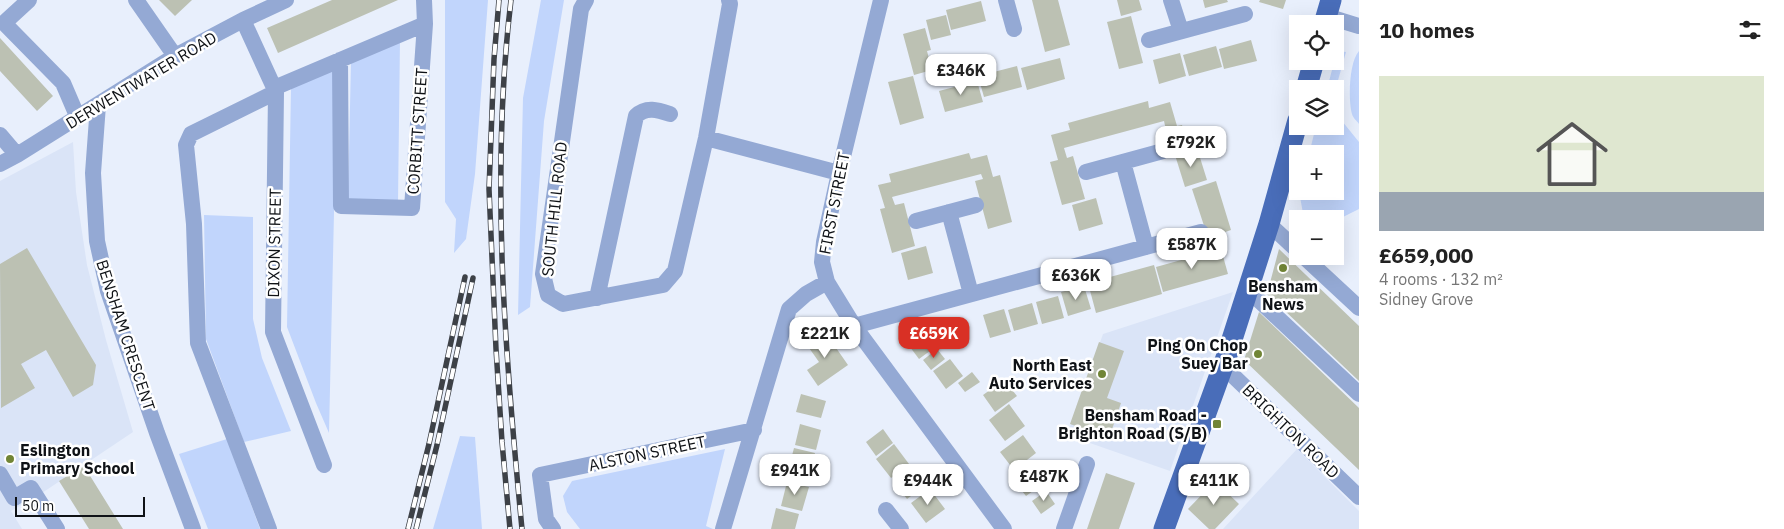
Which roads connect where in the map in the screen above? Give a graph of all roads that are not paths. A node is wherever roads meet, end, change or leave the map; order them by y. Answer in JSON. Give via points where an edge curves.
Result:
{"nodes":[{"id":1,"x":29,"y":0,"type":"edge"},
{"id":2,"x":136,"y":0,"type":"edge"},
{"id":3,"x":286,"y":0,"type":"edge"},
{"id":4,"x":424,"y":0,"type":"edge"},
{"id":5,"x":586,"y":0,"type":"edge"},
{"id":6,"x":729,"y":0,"type":"edge"},
{"id":7,"x":881,"y":0,"type":"edge"},
{"id":8,"x":1006,"y":0,"type":"edge"},
{"id":9,"x":1171,"y":0,"type":"edge"},
{"id":10,"x":1327,"y":13,"type":"edge"},
{"id":11,"x":1245,"y":14,"type":"dead end"},
{"id":12,"x":243,"y":20,"type":"junction"},
{"id":13,"x":425,"y":24,"type":"junction"},
{"id":14,"x":1359,"y":26,"type":"edge"},
{"id":15,"x":1014,"y":29,"type":"dead end"},
{"id":16,"x":1181,"y":31,"type":"junction"},
{"id":17,"x":1149,"y":40,"type":"dead end"},
{"id":18,"x":175,"y":56,"type":"junction"},
{"id":19,"x":340,"y":60,"type":"junction"},
{"id":20,"x":275,"y":90,"type":"junction"},
{"id":21,"x":98,"y":105,"type":"junction"},
{"id":22,"x":670,"y":114,"type":"dead end"},
{"id":23,"x":78,"y":118,"type":"junction"},
{"id":24,"x":0,"y":135,"type":"edge"},
{"id":25,"x":1294,"y":135,"type":"edge"},
{"id":26,"x":706,"y":138,"type":"junction"},
{"id":27,"x":1163,"y":151,"type":"dead end"},
{"id":28,"x":17,"y":156,"type":"junction"},
{"id":29,"x":1123,"y":162,"type":"junction"},
{"id":30,"x":0,"y":164,"type":"edge"},
{"id":31,"x":1086,"y":172,"type":"dead end"},
{"id":32,"x":838,"y":173,"type":"junction"},
{"id":33,"x":976,"y":205,"type":"dead end"},
{"id":34,"x":949,"y":212,"type":"junction"},
{"id":35,"x":916,"y":221,"type":"dead end"},
{"id":36,"x":1269,"y":224,"type":"junction"},
{"id":37,"x":1200,"y":232,"type":"dead end"},
{"id":38,"x":1289,"y":243,"type":"edge"},
{"id":39,"x":1146,"y":247,"type":"junction"},
{"id":40,"x":1313,"y":265,"type":"edge"},
{"id":41,"x":828,"y":282,"type":"junction"},
{"id":42,"x":1248,"y":290,"type":"junction"},
{"id":43,"x":971,"y":294,"type":"junction"},
{"id":44,"x":597,"y":298,"type":"junction"},
{"id":45,"x":1359,"y":308,"type":"edge"},
{"id":46,"x":854,"y":326,"type":"junction"},
{"id":47,"x":1224,"y":366,"type":"junction"},
{"id":48,"x":1359,"y":394,"type":"edge"},
{"id":49,"x":754,"y":430,"type":"junction"},
{"id":50,"x":1088,"y":464,"type":"dead end"},
{"id":51,"x":324,"y":465,"type":"dead end"},
{"id":52,"x":0,"y":474,"type":"edge"},
{"id":53,"x":1359,"y":496,"type":"edge"},
{"id":54,"x":886,"y":510,"type":"dead end"},
{"id":55,"x":57,"y":529,"type":"edge"},
{"id":56,"x":193,"y":529,"type":"edge"},
{"id":57,"x":269,"y":529,"type":"edge"},
{"id":58,"x":554,"y":529,"type":"edge"},
{"id":59,"x":723,"y":529,"type":"edge"},
{"id":60,"x":901,"y":529,"type":"edge"},
{"id":61,"x":1004,"y":529,"type":"edge"},
{"id":62,"x":1064,"y":529,"type":"edge"},
{"id":63,"x":1164,"y":529,"type":"edge"}],
"edges":[{"from":1,"to":23,"type":"street","via":[[4,23],[63,82]]},
{"from":2,"to":18,"type":"street"},
{"from":3,"to":12,"type":"street","name":"DERWENTWATER ROAD"},
{"from":4,"to":13,"type":"street","name":"CORBITT STREET"},
{"from":5,"to":44,"type":"street","name":"SOUTH HILL ROAD","via":[[581,9],[543,274],[548,295],[563,304]]},
{"from":6,"to":26,"type":"street","name":"SOUTH HILL ROAD"},
{"from":7,"to":32,"type":"street","name":"FIRST STREET"},
{"from":8,"to":15,"type":"street"},
{"from":9,"to":16,"type":"street"},
{"from":10,"to":14,"type":"street"},
{"from":11,"to":16,"type":"street"},
{"from":12,"to":18,"type":"street","name":"DERWENTWATER ROAD"},
{"from":12,"to":20,"type":"street","name":"DIXON STREET"},
{"from":13,"to":19,"type":"street"},
{"from":13,"to":19,"type":"street","name":"CORBITT STREET","via":[[412,208],[341,206]]},
{"from":16,"to":17,"type":"street"},
{"from":18,"to":21,"type":"street","name":"DERWENTWATER ROAD"},
{"from":19,"to":20,"type":"street"},
{"from":20,"to":51,"type":"street","name":"DIXON STREET","via":[[273,332]]},
{"from":20,"to":57,"type":"street","via":[[191,134],[186,145],[194,224],[198,343]]},
{"from":21,"to":23,"type":"street","name":"DERWENTWATER ROAD"},
{"from":21,"to":56,"type":"street","name":"BENSHAM CRESCENT","via":[[92,173],[97,241],[106,282]]},
{"from":22,"to":44,"type":"street","via":[[653,109],[636,116]]},
{"from":23,"to":28,"type":"street","name":"DERWENTWATER ROAD"},
{"from":24,"to":28,"type":"street"},
{"from":25,"to":36,"type":"main road"},
{"from":26,"to":32,"type":"street"},
{"from":26,"to":44,"type":"street","name":"SOUTH HILL ROAD","via":[[675,271],[663,285]]},
{"from":27,"to":29,"type":"street"},
{"from":28,"to":30,"type":"street","name":"DERWENTWATER ROAD"},
{"from":29,"to":31,"type":"street"},
{"from":29,"to":39,"type":"street"},
{"from":32,"to":41,"type":"street","name":"FIRST STREET","via":[[822,262]]},
{"from":33,"to":34,"type":"street"},
{"from":34,"to":35,"type":"street"},
{"from":34,"to":43,"type":"street"},
{"from":36,"to":38,"type":"street"},
{"from":36,"to":42,"type":"main road"},
{"from":37,"to":39,"type":"street"},
{"from":39,"to":43,"type":"street"},
{"from":40,"to":45,"type":"street"},
{"from":41,"to":46,"type":"street","name":"FIRST STREET"},
{"from":41,"to":49,"type":"street","via":[[806,294],[789,309]]},
{"from":42,"to":47,"type":"main road"},
{"from":42,"to":48,"type":"street"},
{"from":43,"to":46,"type":"street"},
{"from":46,"to":61,"type":"street","name":"FIRST STREET"},
{"from":47,"to":53,"type":"street","name":"BRIGHTON ROAD"},
{"from":47,"to":63,"type":"main road"},
{"from":49,"to":58,"type":"street","name":"ALSTON STREET","via":[[540,475],[546,519]]},
{"from":49,"to":59,"type":"street"},
{"from":50,"to":62,"type":"street"},
{"from":52,"to":55,"type":"street","via":[[14,498],[31,488]]},
{"from":54,"to":60,"type":"street"}]}
